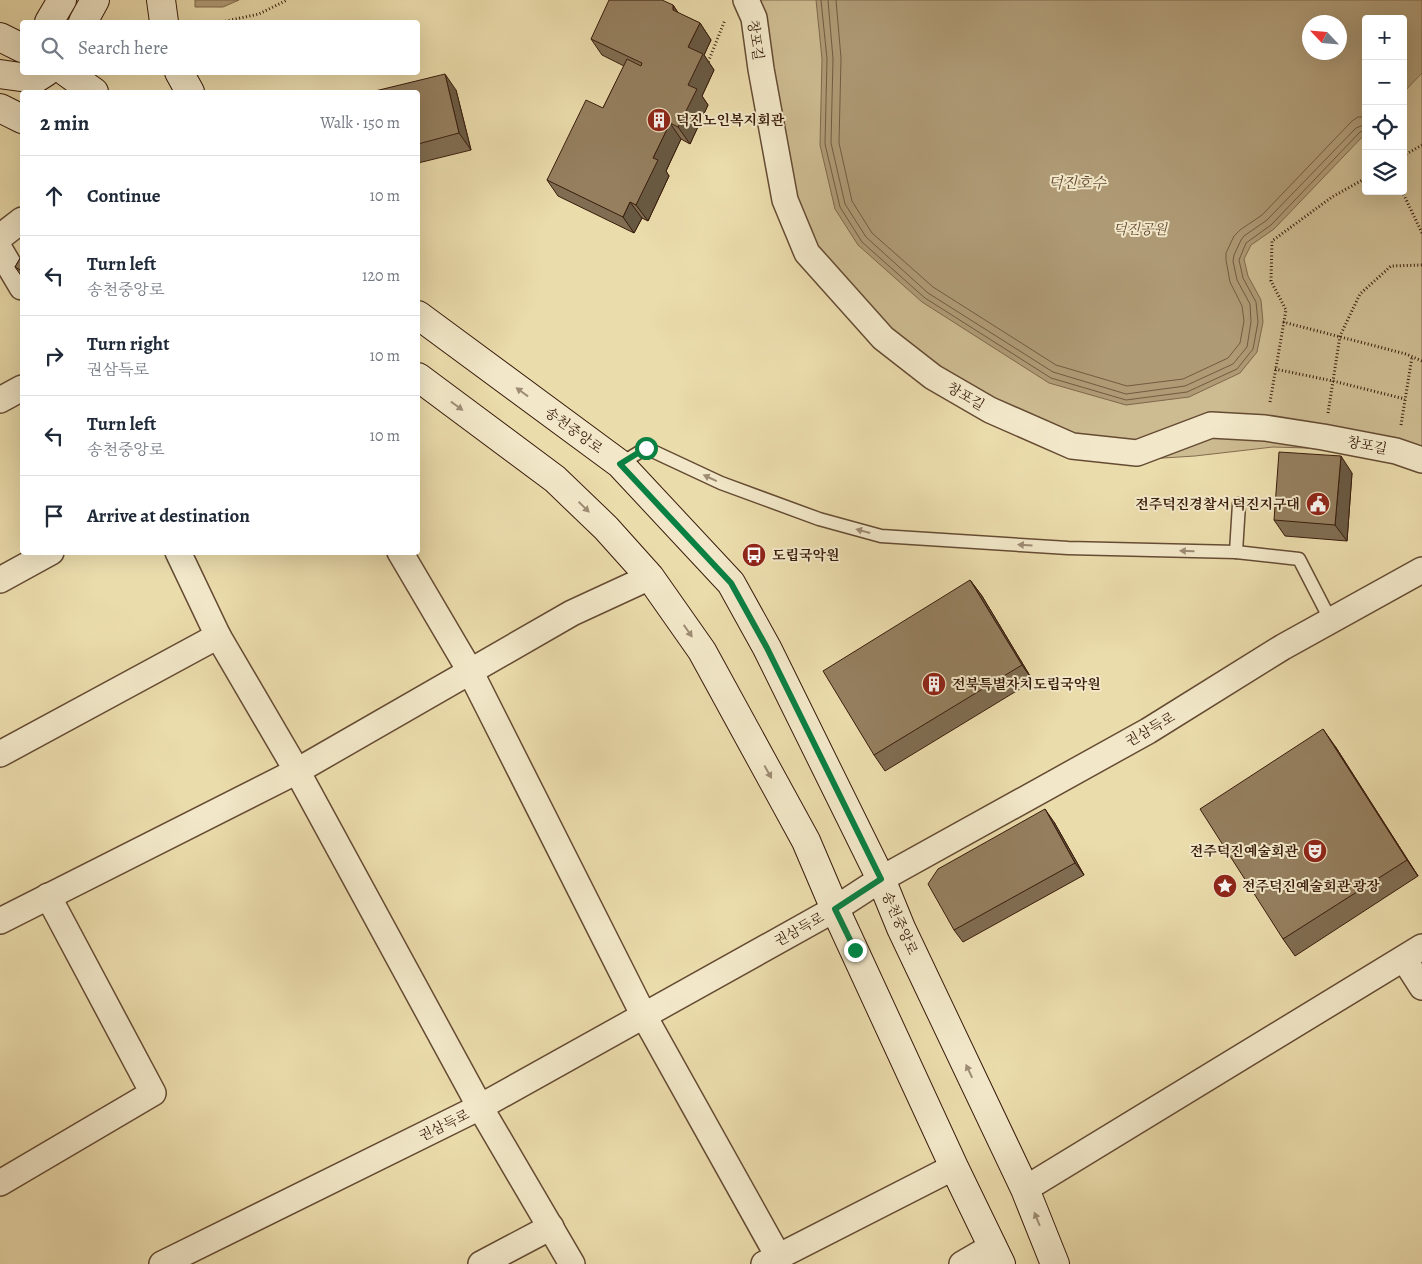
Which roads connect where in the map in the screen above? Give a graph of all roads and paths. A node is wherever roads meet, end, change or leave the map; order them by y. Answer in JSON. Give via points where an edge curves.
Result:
{"nodes":[{"id":1,"x":62,"y":0,"type":"edge"},
{"id":2,"x":95,"y":0,"type":"edge"},
{"id":3,"x":161,"y":0,"type":"edge"},
{"id":4,"x":286,"y":0,"type":"edge"},
{"id":5,"x":746,"y":0,"type":"edge"},
{"id":6,"x":726,"y":16,"type":"dead end"},
{"id":7,"x":50,"y":20,"type":"edge"},
{"id":8,"x":83,"y":20,"type":"edge"},
{"id":9,"x":164,"y":20,"type":"edge"},
{"id":10,"x":231,"y":20,"type":"edge"},
{"id":11,"x":0,"y":37,"type":"edge"},
{"id":12,"x":20,"y":47,"type":"edge"},
{"id":13,"x":707,"y":66,"type":"dead end"},
{"id":14,"x":0,"y":74,"type":"edge"},
{"id":15,"x":70,"y":75,"type":"edge"},
{"id":16,"x":181,"y":75,"type":"edge"},
{"id":17,"x":39,"y":79,"type":"edge"},
{"id":18,"x":91,"y":90,"type":"edge"},
{"id":19,"x":189,"y":90,"type":"edge"},
{"id":20,"x":0,"y":108,"type":"edge"},
{"id":21,"x":20,"y":118,"type":"edge"},
{"id":22,"x":1422,"y":146,"type":"edge"},
{"id":23,"x":1407,"y":154,"type":"edge"},
{"id":24,"x":1362,"y":180,"type":"edge"},
{"id":25,"x":1404,"y":195,"type":"edge"},
{"id":26,"x":20,"y":221,"type":"edge"},
{"id":27,"x":1422,"y":233,"type":"edge"},
{"id":28,"x":0,"y":236,"type":"edge"},
{"id":29,"x":0,"y":250,"type":"edge"},
{"id":30,"x":1422,"y":265,"type":"edge"},
{"id":31,"x":20,"y":284,"type":"edge"},
{"id":32,"x":420,"y":316,"type":"edge"},
{"id":33,"x":1283,"y":322,"type":"junction"},
{"id":34,"x":1340,"y":336,"type":"junction"},
{"id":35,"x":1412,"y":357,"type":"junction"},
{"id":36,"x":1422,"y":361,"type":"edge"},
{"id":37,"x":1275,"y":369,"type":"junction"},
{"id":38,"x":420,"y":379,"type":"edge"},
{"id":39,"x":1333,"y":381,"type":"junction"},
{"id":40,"x":20,"y":389,"type":"edge"},
{"id":41,"x":1405,"y":399,"type":"junction"},
{"id":42,"x":0,"y":400,"type":"edge"},
{"id":43,"x":1265,"y":428,"type":"junction"},
{"id":44,"x":1324,"y":437,"type":"junction"},
{"id":45,"x":1396,"y":451,"type":"junction"},
{"id":46,"x":1422,"y":460,"type":"edge"},
{"id":47,"x":620,"y":464,"type":"junction"},
{"id":48,"x":1239,"y":504,"type":"dead end"},
{"id":49,"x":1236,"y":552,"type":"junction"},
{"id":50,"x":46,"y":555,"type":"edge"},
{"id":51,"x":179,"y":555,"type":"edge"},
{"id":52,"x":402,"y":555,"type":"edge"},
{"id":53,"x":1422,"y":570,"type":"edge"},
{"id":54,"x":650,"y":577,"type":"junction"},
{"id":55,"x":0,"y":580,"type":"edge"},
{"id":56,"x":1331,"y":621,"type":"junction"},
{"id":57,"x":218,"y":636,"type":"junction"},
{"id":58,"x":470,"y":671,"type":"junction"},
{"id":59,"x":0,"y":754,"type":"edge"},
{"id":60,"x":297,"y":770,"type":"junction"},
{"id":61,"x":881,"y":879,"type":"junction"},
{"id":62,"x":48,"y":896,"type":"junction"},
{"id":63,"x":835,"y":909,"type":"junction"},
{"id":64,"x":0,"y":921,"type":"edge"},
{"id":65,"x":1413,"y":953,"type":"edge"},
{"id":66,"x":1422,"y":987,"type":"edge"},
{"id":67,"x":644,"y":1016,"type":"junction"},
{"id":68,"x":480,"y":1107,"type":"junction"},
{"id":69,"x":954,"y":1167,"type":"junction"},
{"id":70,"x":0,"y":1183,"type":"edge"},
{"id":71,"x":1024,"y":1189,"type":"junction"},
{"id":72,"x":551,"y":1227,"type":"junction"},
{"id":73,"x":997,"y":1255,"type":"edge"},
{"id":74,"x":771,"y":1260,"type":"edge"},
{"id":75,"x":162,"y":1264,"type":"edge"},
{"id":76,"x":481,"y":1264,"type":"edge"},
{"id":77,"x":572,"y":1264,"type":"edge"},
{"id":78,"x":962,"y":1264,"type":"edge"},
{"id":79,"x":1055,"y":1264,"type":"edge"}],
"edges":[{"from":1,"to":7,"type":"street"},
{"from":2,"to":8,"type":"street"},
{"from":3,"to":9,"type":"street"},
{"from":4,"to":10,"type":"path","via":[[259,14]]},
{"from":5,"to":43,"type":"street","name":"창포길","via":[[754,18],[785,200],[807,253],[883,338],[933,377],[990,410],[1072,446],[1138,453],[1211,425]]},
{"from":6,"to":13,"type":"path"},
{"from":11,"to":12,"type":"street"},
{"from":14,"to":17,"type":"street"},
{"from":15,"to":18,"type":"street"},
{"from":16,"to":19,"type":"street"},
{"from":20,"to":21,"type":"street"},
{"from":22,"to":23,"type":"path"},
{"from":24,"to":33,"type":"path","via":[[1332,197],[1272,241],[1271,280],[1286,310]]},
{"from":25,"to":27,"type":"path"},
{"from":26,"to":28,"type":"street"},
{"from":29,"to":31,"type":"street"},
{"from":30,"to":34,"type":"path","via":[[1391,266],[1360,294]]},
{"from":47,"to":32,"type":"street","name":"송천중앙로","one_way":true},
{"from":33,"to":34,"type":"path"},
{"from":33,"to":37,"type":"path"},
{"from":34,"to":35,"type":"path"},
{"from":34,"to":39,"type":"path"},
{"from":35,"to":36,"type":"path"},
{"from":35,"to":41,"type":"path"},
{"from":37,"to":39,"type":"path"},
{"from":37,"to":43,"type":"path"},
{"from":38,"to":54,"type":"street","one_way":true,"via":[[555,480],[606,528]]},
{"from":39,"to":41,"type":"path"},
{"from":39,"to":44,"type":"path"},
{"from":40,"to":42,"type":"street"},
{"from":41,"to":45,"type":"path"},
{"from":43,"to":44,"type":"street","name":"창포길"},
{"from":44,"to":45,"type":"street","name":"창포길"},
{"from":45,"to":46,"type":"street","name":"창포길"},
{"from":49,"to":47,"type":"lane","one_way":true,"via":[[1068,548],[881,536],[819,519],[738,489],[646,448]]},
{"from":47,"to":61,"type":"street","name":"송천중앙로","via":[[731,583]]},
{"from":48,"to":49,"type":"lane"},
{"from":49,"to":56,"type":"lane","via":[[1299,559]]},
{"from":50,"to":55,"type":"street"},
{"from":51,"to":57,"type":"street"},
{"from":52,"to":58,"type":"street"},
{"from":53,"to":56,"type":"street","name":"권삼득로"},
{"from":54,"to":58,"type":"street","via":[[572,613]]},
{"from":54,"to":63,"type":"street","one_way":true,"via":[[702,651],[806,841]]},
{"from":56,"to":61,"type":"street","name":"권삼득로","via":[[1148,731]]},
{"from":57,"to":59,"type":"street"},
{"from":57,"to":60,"type":"street"},
{"from":58,"to":60,"type":"street"},
{"from":58,"to":67,"type":"street"},
{"from":60,"to":62,"type":"street"},
{"from":60,"to":68,"type":"street"},
{"from":61,"to":63,"type":"street","name":"권삼득로"},
{"from":71,"to":61,"type":"street","name":"송천중앙로","one_way":true},
{"from":62,"to":64,"type":"street"},
{"from":62,"to":70,"type":"street","via":[[153,1093]]},
{"from":63,"to":67,"type":"street","name":"권삼득로"},
{"from":63,"to":69,"type":"street"},
{"from":65,"to":66,"type":"street"},
{"from":65,"to":71,"type":"street"},
{"from":67,"to":68,"type":"street","name":"권삼득로"},
{"from":67,"to":74,"type":"street"},
{"from":68,"to":72,"type":"street"},
{"from":68,"to":75,"type":"street","name":"권삼득로"},
{"from":69,"to":73,"type":"street"},
{"from":69,"to":74,"type":"street"},
{"from":79,"to":71,"type":"street","name":"송천중앙로","one_way":true},
{"from":72,"to":76,"type":"street"},
{"from":72,"to":77,"type":"street"},
{"from":73,"to":78,"type":"street"}]}
